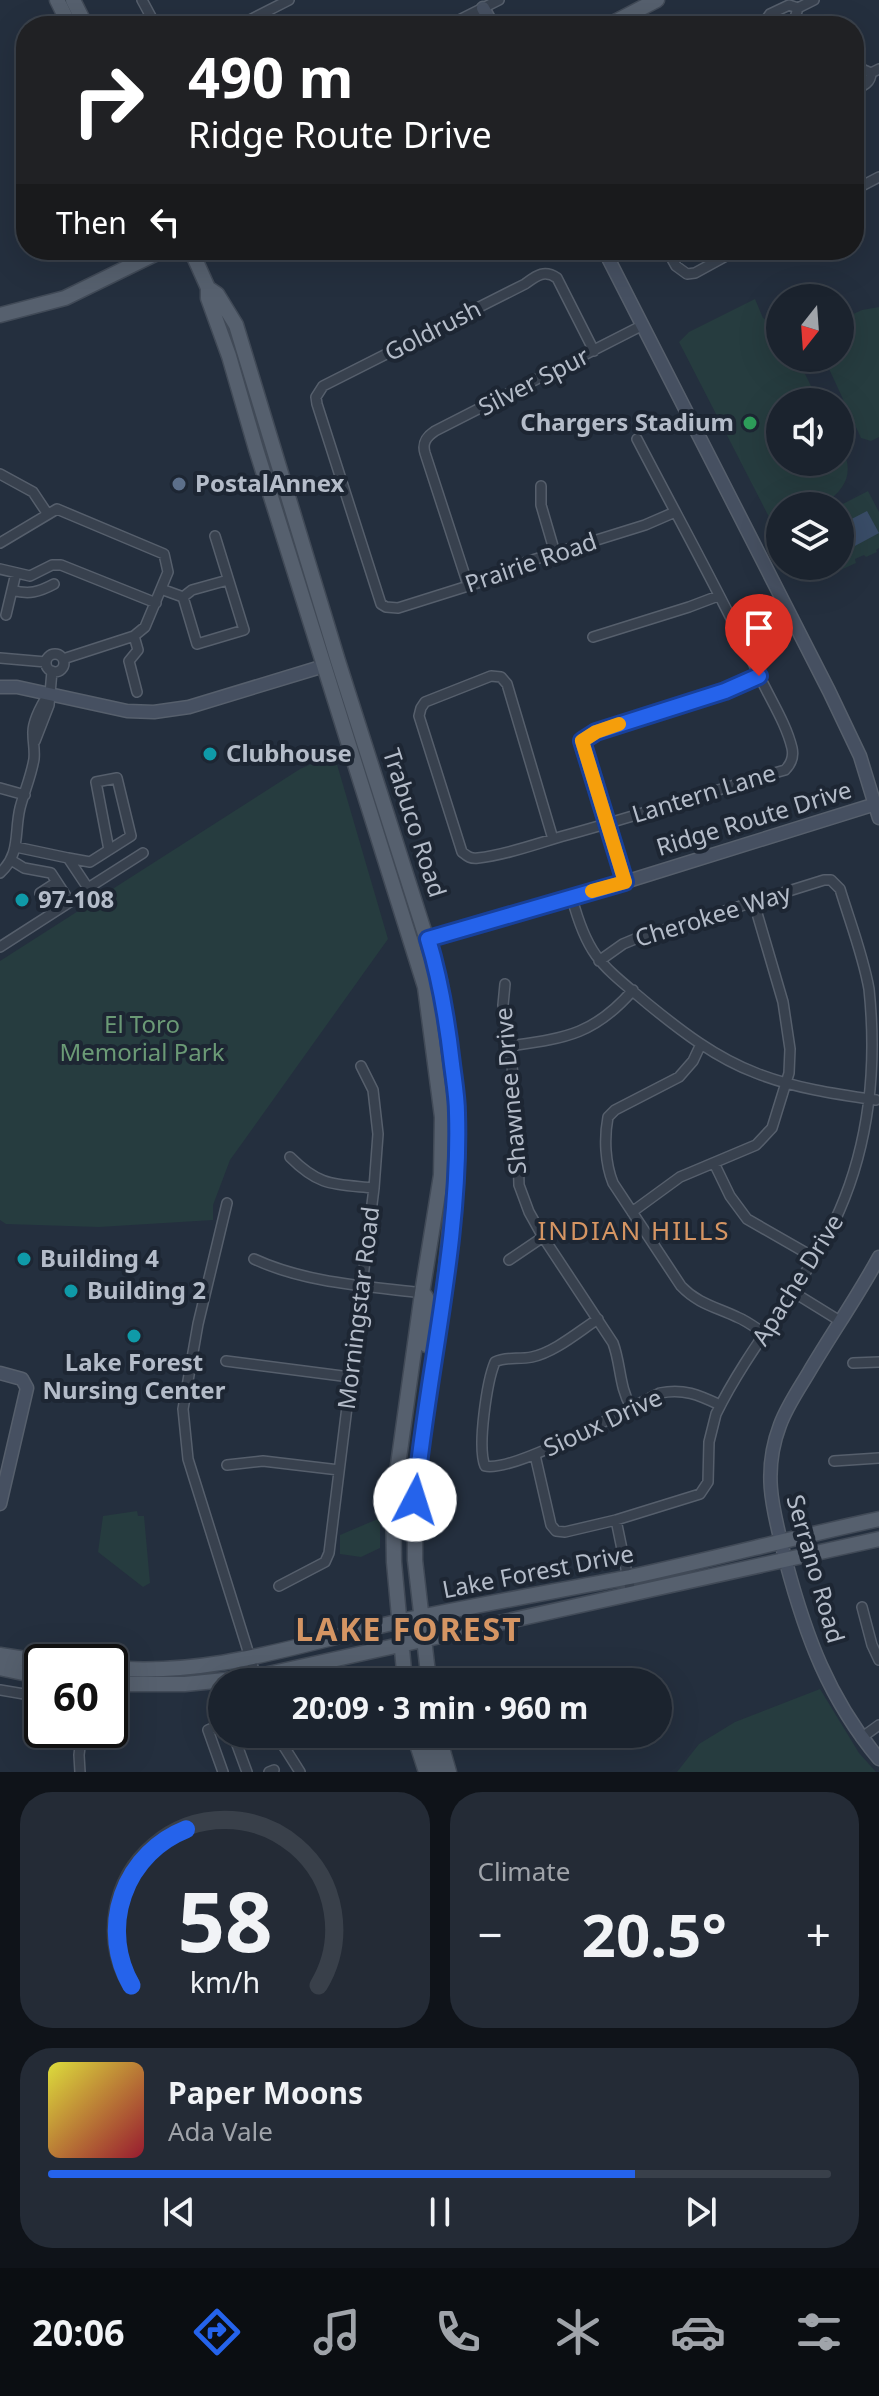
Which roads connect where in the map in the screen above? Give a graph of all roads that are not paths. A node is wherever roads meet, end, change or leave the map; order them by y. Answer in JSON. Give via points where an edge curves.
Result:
{"nodes":[{"id":1,"x":289,"y":0,"type":"edge"},
{"id":2,"x":499,"y":0,"type":"edge"},
{"id":3,"x":657,"y":0,"type":"edge"},
{"id":4,"x":814,"y":0,"type":"edge"},
{"id":5,"x":483,"y":8,"type":"junction"},
{"id":6,"x":798,"y":8,"type":"junction"},
{"id":7,"x":258,"y":16,"type":"edge"},
{"id":8,"x":467,"y":16,"type":"edge"},
{"id":9,"x":487,"y":16,"type":"edge"},
{"id":10,"x":626,"y":16,"type":"edge"},
{"id":11,"x":769,"y":16,"type":"edge"},
{"id":12,"x":796,"y":16,"type":"edge"},
{"id":13,"x":143,"y":260,"type":"edge"},
{"id":14,"x":195,"y":260,"type":"edge"},
{"id":15,"x":611,"y":260,"type":"edge"},
{"id":16,"x":673,"y":260,"type":"edge"},
{"id":17,"x":719,"y":260,"type":"edge"},
{"id":18,"x":208,"y":288,"type":"junction"},
{"id":19,"x":0,"y":315,"type":"edge"},
{"id":20,"x":643,"y":325,"type":"junction"},
{"id":21,"x":594,"y":351,"type":"junction"},
{"id":22,"x":637,"y":439,"type":"dead end"},
{"id":23,"x":256,"y":449,"type":"junction"},
{"id":24,"x":0,"y":474,"type":"edge"},
{"id":25,"x":541,"y":486,"type":"dead end"},
{"id":26,"x":675,"y":512,"type":"junction"},
{"id":27,"x":47,"y":513,"type":"junction"},
{"id":28,"x":295,"y":520,"type":"junction"},
{"id":29,"x":215,"y":536,"type":"dead end"},
{"id":30,"x":0,"y":543,"type":"edge"},
{"id":31,"x":555,"y":553,"type":"junction"},
{"id":32,"x":0,"y":569,"type":"edge"},
{"id":33,"x":16,"y":573,"type":"junction"},
{"id":34,"x":228,"y":580,"type":"junction"},
{"id":35,"x":54,"y":584,"type":"dead end"},
{"id":36,"x":468,"y":585,"type":"junction"},
{"id":37,"x":161,"y":589,"type":"junction"},
{"id":38,"x":12,"y":590,"type":"junction"},
{"id":39,"x":718,"y":596,"type":"junction"},
{"id":40,"x":183,"y":597,"type":"junction"},
{"id":41,"x":156,"y":603,"type":"junction"},
{"id":42,"x":386,"y":607,"type":"joint"},
{"id":43,"x":6,"y":615,"type":"dead end"},
{"id":44,"x":324,"y":616,"type":"junction"},
{"id":45,"x":792,"y":617,"type":"junction"},
{"id":46,"x":134,"y":636,"type":"junction"},
{"id":47,"x":593,"y":637,"type":"dead end"},
{"id":48,"x":743,"y":641,"type":"junction"},
{"id":49,"x":0,"y":658,"type":"edge"},
{"id":50,"x":63,"y":659,"type":"junction"},
{"id":51,"x":49,"y":666,"type":"junction"},
{"id":52,"x":324,"y":666,"type":"junction"},
{"id":53,"x":759,"y":676,"type":"junction"},
{"id":54,"x":0,"y":687,"type":"edge"},
{"id":55,"x":137,"y":692,"type":"dead end"},
{"id":56,"x":49,"y":693,"type":"junction"},
{"id":57,"x":359,"y":725,"type":"junction"},
{"id":58,"x":0,"y":788,"type":"edge"},
{"id":59,"x":25,"y":795,"type":"junction"},
{"id":60,"x":365,"y":798,"type":"junction"},
{"id":61,"x":877,"y":804,"type":"edge"},
{"id":62,"x":879,"y":818,"type":"edge"},
{"id":63,"x":606,"y":824,"type":"junction"},
{"id":64,"x":553,"y":839,"type":"junction"},
{"id":65,"x":16,"y":847,"type":"junction"},
{"id":66,"x":398,"y":848,"type":"junction"},
{"id":67,"x":109,"y":850,"type":"junction"},
{"id":68,"x":143,"y":853,"type":"dead end"},
{"id":69,"x":68,"y":858,"type":"junction"},
{"id":70,"x":11,"y":860,"type":"junction"},
{"id":71,"x":0,"y":873,"type":"edge"},
{"id":72,"x":831,"y":880,"type":"joint"},
{"id":73,"x":57,"y":882,"type":"junction"},
{"id":74,"x":625,"y":882,"type":"junction"},
{"id":75,"x":40,"y":893,"type":"dead end"},
{"id":76,"x":572,"y":898,"type":"junction"},
{"id":77,"x":754,"y":903,"type":"junction"},
{"id":78,"x":428,"y":939,"type":"junction"},
{"id":79,"x":412,"y":944,"type":"junction"},
{"id":80,"x":0,"y":947,"type":"edge"},
{"id":81,"x":599,"y":961,"type":"junction"},
{"id":82,"x":505,"y":984,"type":"dead end"},
{"id":83,"x":633,"y":990,"type":"junction"},
{"id":84,"x":701,"y":1044,"type":"junction"},
{"id":85,"x":510,"y":1046,"type":"junction"},
{"id":86,"x":361,"y":1066,"type":"dead end"},
{"id":87,"x":786,"y":1083,"type":"junction"},
{"id":88,"x":876,"y":1100,"type":"edge"},
{"id":89,"x":290,"y":1157,"type":"dead end"},
{"id":90,"x":714,"y":1163,"type":"junction"},
{"id":91,"x":374,"y":1188,"type":"junction"},
{"id":92,"x":227,"y":1203,"type":"dead end"},
{"id":93,"x":632,"y":1212,"type":"junction"},
{"id":94,"x":543,"y":1237,"type":"junction"},
{"id":95,"x":879,"y":1257,"type":"edge"},
{"id":96,"x":815,"y":1258,"type":"junction"},
{"id":97,"x":254,"y":1259,"type":"dead end"},
{"id":98,"x":509,"y":1260,"type":"dead end"},
{"id":99,"x":362,"y":1285,"type":"junction"},
{"id":100,"x":793,"y":1292,"type":"junction"},
{"id":101,"x":422,"y":1293,"type":"junction"},
{"id":102,"x":598,"y":1319,"type":"junction"},
{"id":103,"x":840,"y":1321,"type":"junction"},
{"id":104,"x":765,"y":1334,"type":"junction"},
{"id":105,"x":226,"y":1361,"type":"dead end"},
{"id":106,"x":879,"y":1362,"type":"edge"},
{"id":107,"x":853,"y":1363,"type":"dead end"},
{"id":108,"x":432,"y":1366,"type":"junction"},
{"id":109,"x":0,"y":1373,"type":"edge"},
{"id":110,"x":350,"y":1377,"type":"junction"},
{"id":111,"x":720,"y":1405,"type":"junction"},
{"id":112,"x":631,"y":1407,"type":"junction"},
{"id":113,"x":535,"y":1455,"type":"junction"},
{"id":114,"x":879,"y":1458,"type":"edge"},
{"id":115,"x":834,"y":1461,"type":"dead end"},
{"id":116,"x":227,"y":1465,"type":"dead end"},
{"id":117,"x":339,"y":1470,"type":"junction"},
{"id":118,"x":0,"y":1504,"type":"edge"},
{"id":119,"x":879,"y":1519,"type":"edge"},
{"id":120,"x":616,"y":1520,"type":"junction"},
{"id":121,"x":879,"y":1539,"type":"edge"},
{"id":122,"x":780,"y":1541,"type":"junction"},
{"id":123,"x":786,"y":1559,"type":"junction"},
{"id":124,"x":628,"y":1577,"type":"junction"},
{"id":125,"x":279,"y":1586,"type":"dead end"},
{"id":126,"x":631,"y":1593,"type":"junction"},
{"id":127,"x":862,"y":1607,"type":"dead end"},
{"id":128,"x":421,"y":1618,"type":"junction"},
{"id":129,"x":401,"y":1621,"type":"junction"},
{"id":130,"x":423,"y":1641,"type":"junction"},
{"id":131,"x":403,"y":1646,"type":"junction"},
{"id":132,"x":0,"y":1655,"type":"edge"},
{"id":133,"x":24,"y":1659,"type":"edge"},
{"id":134,"x":250,"y":1659,"type":"junction"},
{"id":135,"x":879,"y":1660,"type":"edge"},
{"id":136,"x":0,"y":1668,"type":"edge"},
{"id":137,"x":253,"y":1668,"type":"edge"},
{"id":138,"x":308,"y":1668,"type":"edge"},
{"id":139,"x":404,"y":1668,"type":"edge"},
{"id":140,"x":427,"y":1668,"type":"edge"},
{"id":141,"x":128,"y":1669,"type":"edge"},
{"id":142,"x":24,"y":1673,"type":"edge"},
{"id":143,"x":208,"y":1683,"type":"edge"},
{"id":144,"x":128,"y":1684,"type":"edge"},
{"id":145,"x":0,"y":1690,"type":"edge"},
{"id":146,"x":24,"y":1694,"type":"edge"},
{"id":147,"x":879,"y":1725,"type":"edge"},
{"id":148,"x":861,"y":1738,"type":"junction"},
{"id":149,"x":80,"y":1748,"type":"edge"},
{"id":150,"x":214,"y":1748,"type":"edge"},
{"id":151,"x":238,"y":1748,"type":"edge"},
{"id":152,"x":285,"y":1748,"type":"edge"},
{"id":153,"x":418,"y":1748,"type":"edge"},
{"id":154,"x":426,"y":1748,"type":"edge"},
{"id":155,"x":442,"y":1748,"type":"edge"},
{"id":156,"x":879,"y":1759,"type":"edge"},
{"id":157,"x":80,"y":1772,"type":"edge"},
{"id":158,"x":223,"y":1772,"type":"edge"},
{"id":159,"x":247,"y":1772,"type":"edge"},
{"id":160,"x":300,"y":1772,"type":"edge"},
{"id":161,"x":426,"y":1772,"type":"edge"},
{"id":162,"x":439,"y":1772,"type":"edge"},
{"id":163,"x":449,"y":1772,"type":"edge"}],
"edges":[{"from":1,"to":7,"type":"street"},
{"from":2,"to":5,"type":"street"},
{"from":3,"to":10,"type":"main road"},
{"from":4,"to":6,"type":"street"},
{"from":5,"to":8,"type":"street"},
{"from":5,"to":9,"type":"street"},
{"from":6,"to":11,"type":"street","via":[[789,5]]},
{"from":6,"to":12,"type":"street"},
{"from":13,"to":19,"type":"main road","via":[[65,298]]},
{"from":14,"to":18,"type":"main road","name":"Trabuco Road"},
{"from":15,"to":20,"type":"street"},
{"from":16,"to":17,"type":"street","via":[[685,274]]},
{"from":18,"to":23,"type":"main road","name":"Trabuco Road"},
{"from":18,"to":28,"type":"main road","name":"Trabuco Road","via":[[236,325]]},
{"from":20,"to":21,"type":"street","name":"Silver Spur"},
{"from":20,"to":45,"type":"street"},
{"from":21,"to":36,"type":"street","name":"Silver Spur","via":[[425,440]]},
{"from":21,"to":42,"type":"street","name":"Goldrush","via":[[557,278],[540,273],[323,386],[317,404],[378,598]]},
{"from":22,"to":26,"type":"street"},
{"from":23,"to":28,"type":"main road","via":[[267,453],[285,513]]},
{"from":23,"to":52,"type":"main road","name":"Trabuco Road"},
{"from":24,"to":27,"type":"street","via":[[33,492]]},
{"from":25,"to":31,"type":"street"},
{"from":26,"to":31,"type":"street","name":"Prairie Road"},
{"from":26,"to":39,"type":"street"},
{"from":27,"to":30,"type":"street"},
{"from":27,"to":37,"type":"street","via":[[61,509],[164,554],[168,572]]},
{"from":28,"to":44,"type":"main road","name":"Trabuco Road"},
{"from":29,"to":34,"type":"street"},
{"from":31,"to":36,"type":"street","name":"Prairie Road"},
{"from":32,"to":33,"type":"street"},
{"from":33,"to":38,"type":"street"},
{"from":33,"to":41,"type":"street","via":[[30,576],[61,565]]},
{"from":34,"to":40,"type":"street"},
{"from":34,"to":40,"type":"street","via":[[244,630],[197,644]]},
{"from":35,"to":38,"type":"street","via":[[40,592]]},
{"from":36,"to":42,"type":"street","name":"Prairie Road","via":[[398,608]]},
{"from":37,"to":40,"type":"street"},
{"from":37,"to":41,"type":"street"},
{"from":38,"to":43,"type":"street"},
{"from":39,"to":47,"type":"street"},
{"from":39,"to":48,"type":"street"},
{"from":41,"to":46,"type":"street","via":[[145,627]]},
{"from":44,"to":52,"type":"main road"},
{"from":44,"to":57,"type":"main road","name":"Trabuco Road"},
{"from":45,"to":48,"type":"street"},
{"from":45,"to":61,"type":"street","via":[[860,756]]},
{"from":46,"to":50,"type":"street"},
{"from":46,"to":55,"type":"street","via":[[138,650],[129,661]]},
{"from":48,"to":53,"type":"street"},
{"from":49,"to":51,"type":"street"},
{"from":50,"to":51,"type":"street","via":[[61,669]]},
{"from":50,"to":51,"type":"street","via":[[48,657]]},
{"from":51,"to":56,"type":"street"},
{"from":52,"to":56,"type":"street","via":[[189,707],[154,712]]},
{"from":52,"to":57,"type":"main road","via":[[335,679],[350,720]]},
{"from":52,"to":60,"type":"main road","name":"Trabuco Road"},
{"from":53,"to":63,"type":"street","via":[[582,741]]},
{"from":53,"to":63,"type":"street","name":"Lantern Lane","via":[[792,749],[785,770]]},
{"from":54,"to":56,"type":"street"},
{"from":56,"to":59,"type":"street"},
{"from":57,"to":66,"type":"main road","name":"Trabuco Road"},
{"from":58,"to":59,"type":"street"},
{"from":59,"to":65,"type":"street"},
{"from":60,"to":66,"type":"main road","via":[[376,809],[387,841]]},
{"from":60,"to":79,"type":"main road","name":"Trabuco Road"},
{"from":61,"to":62,"type":"street"},
{"from":61,"to":74,"type":"street","name":"Ridge Route Drive"},
{"from":63,"to":64,"type":"street","name":"Lantern Lane"},
{"from":63,"to":74,"type":"street"},
{"from":64,"to":64,"type":"street","name":"Lantern Lane","via":[[501,677],[491,676],[425,702],[419,716],[462,852],[477,858]]},
{"from":65,"to":69,"type":"street"},
{"from":65,"to":70,"type":"street"},
{"from":66,"to":78,"type":"main road","name":"Trabuco Road"},
{"from":67,"to":67,"type":"street","via":[[96,782],[117,778],[131,836]]},
{"from":67,"to":69,"type":"street","via":[[90,862]]},
{"from":68,"to":69,"type":"street","via":[[88,888]]},
{"from":70,"to":71,"type":"street"},
{"from":70,"to":73,"type":"street","via":[[51,873]]},
{"from":72,"to":77,"type":"street","name":"Cherokee Way"},
{"from":72,"to":88,"type":"street","name":"Apache Drive","via":[[840,889],[869,991]]},
{"from":73,"to":75,"type":"street"},
{"from":73,"to":80,"type":"street","via":[[70,902]]},
{"from":74,"to":76,"type":"street","name":"Ridge Route Drive"},
{"from":76,"to":78,"type":"street","name":"Ridge Route Drive"},
{"from":76,"to":81,"type":"street","via":[[584,938]]},
{"from":77,"to":81,"type":"street","name":"Cherokee Way","via":[[635,939]]},
{"from":77,"to":87,"type":"street","via":[[787,1022]]},
{"from":78,"to":79,"type":"street","name":"Ridge Route Drive"},
{"from":78,"to":108,"type":"main road","name":"Trabuco Road","via":[[440,981],[457,1111],[454,1195]]},
{"from":79,"to":101,"type":"main road","name":"Trabuco Road","via":[[425,987],[442,1117],[441,1175]]},
{"from":81,"to":83,"type":"street"},
{"from":82,"to":85,"type":"street","name":"Shawnee Drive"},
{"from":83,"to":84,"type":"street"},
{"from":83,"to":85,"type":"street","via":[[603,1020],[582,1032]]},
{"from":84,"to":87,"type":"street"},
{"from":84,"to":93,"type":"street","via":[[679,1077],[608,1117],[609,1173]]},
{"from":85,"to":94,"type":"street","name":"Shawnee Drive","via":[[519,1185]]},
{"from":86,"to":91,"type":"street","name":"Morningstar Road","via":[[373,1090],[378,1134]]},
{"from":87,"to":88,"type":"street"},
{"from":87,"to":90,"type":"street","via":[[764,1138]]},
{"from":88,"to":96,"type":"street","name":"Apache Drive","via":[[851,1187]]},
{"from":89,"to":91,"type":"street","via":[[322,1182]]},
{"from":90,"to":93,"type":"street","via":[[680,1177]]},
{"from":90,"to":96,"type":"street","via":[[747,1219]]},
{"from":91,"to":99,"type":"street","name":"Morningstar Road"},
{"from":92,"to":134,"type":"street","via":[[183,1409],[188,1459]]},
{"from":93,"to":104,"type":"street","via":[[688,1294]]},
{"from":94,"to":98,"type":"street"},
{"from":94,"to":102,"type":"street","name":"Shawnee Drive"},
{"from":95,"to":103,"type":"street","name":"Serrano Road"},
{"from":96,"to":100,"type":"street","name":"Apache Drive"},
{"from":97,"to":99,"type":"street","via":[[303,1277]]},
{"from":99,"to":101,"type":"street"},
{"from":99,"to":110,"type":"street","name":"Morningstar Road"},
{"from":100,"to":103,"type":"street"},
{"from":100,"to":104,"type":"street","name":"Apache Drive"},
{"from":101,"to":108,"type":"main road","via":[[431,1307],[425,1353]]},
{"from":101,"to":129,"type":"main road","name":"Trabuco Road","via":[[393,1501]]},
{"from":102,"to":112,"type":"street","name":"Shawnee Drive","via":[[617,1353],[622,1391]]},
{"from":102,"to":113,"type":"street","name":"Sioux Drive","via":[[544,1354],[495,1362],[482,1461],[500,1467]]},
{"from":103,"to":122,"type":"street","name":"Serrano Road","via":[[788,1409],[775,1443],[769,1476]]},
{"from":104,"to":111,"type":"street","name":"Apache Drive"},
{"from":105,"to":110,"type":"street"},
{"from":106,"to":107,"type":"street"},
{"from":108,"to":128,"type":"main road","name":"Trabuco Road","via":[[415,1500]]},
{"from":109,"to":118,"type":"street","via":[[25,1381],[26,1396]]},
{"from":110,"to":117,"type":"street","name":"Morningstar Road"},
{"from":111,"to":112,"type":"street","name":"Sioux Drive","via":[[676,1391]]},
{"from":111,"to":120,"type":"street","name":"Apache Drive","via":[[710,1433],[705,1489]]},
{"from":112,"to":113,"type":"street","name":"Sioux Drive"},
{"from":113,"to":120,"type":"street","via":[[556,1531]]},
{"from":114,"to":115,"type":"street"},
{"from":116,"to":117,"type":"street","via":[[263,1461]]},
{"from":117,"to":125,"type":"street","name":"Morningstar Road","via":[[325,1562]]},
{"from":119,"to":122,"type":"main road","name":"Lake Forest Drive"},
{"from":120,"to":124,"type":"street"},
{"from":121,"to":123,"type":"main road","name":"Lake Forest Drive"},
{"from":122,"to":123,"type":"street","name":"Serrano Road"},
{"from":122,"to":124,"type":"main road","name":"Lake Forest Drive"},
{"from":123,"to":126,"type":"main road","name":"Lake Forest Drive"},
{"from":123,"to":148,"type":"street","name":"Serrano Road","via":[[805,1631]]},
{"from":124,"to":126,"type":"street"},
{"from":124,"to":128,"type":"main road","name":"Lake Forest Drive"},
{"from":126,"to":130,"type":"main road","name":"Lake Forest Drive"},
{"from":127,"to":135,"type":"street"},
{"from":128,"to":129,"type":"main road","name":"Lake Forest Drive"},
{"from":128,"to":130,"type":"main road","name":"Trabuco Road"},
{"from":129,"to":131,"type":"main road","name":"Trabuco Road"},
{"from":129,"to":134,"type":"main road","name":"Lake Forest Drive"},
{"from":130,"to":131,"type":"main road","name":"Lake Forest Drive"},
{"from":130,"to":140,"type":"main road","name":"Trabuco Road"},
{"from":131,"to":138,"type":"main road","name":"Lake Forest Drive"},
{"from":131,"to":139,"type":"main road","name":"Trabuco Road"},
{"from":132,"to":133,"type":"main road"},
{"from":134,"to":137,"type":"street"},
{"from":134,"to":141,"type":"main road","name":"Lake Forest Drive","via":[[193,1668]]},
{"from":136,"to":142,"type":"main road"},
{"from":143,"to":144,"type":"main road","name":"Lake Forest Drive"},
{"from":145,"to":146,"type":"street"},
{"from":147,"to":148,"type":"street"},
{"from":148,"to":156,"type":"street","name":"Serrano Road"},
{"from":149,"to":157,"type":"street"},
{"from":150,"to":158,"type":"street"},
{"from":151,"to":159,"type":"street"},
{"from":152,"to":160,"type":"street"},
{"from":153,"to":161,"type":"main road"},
{"from":154,"to":162,"type":"main road"},
{"from":155,"to":163,"type":"main road"}]}
